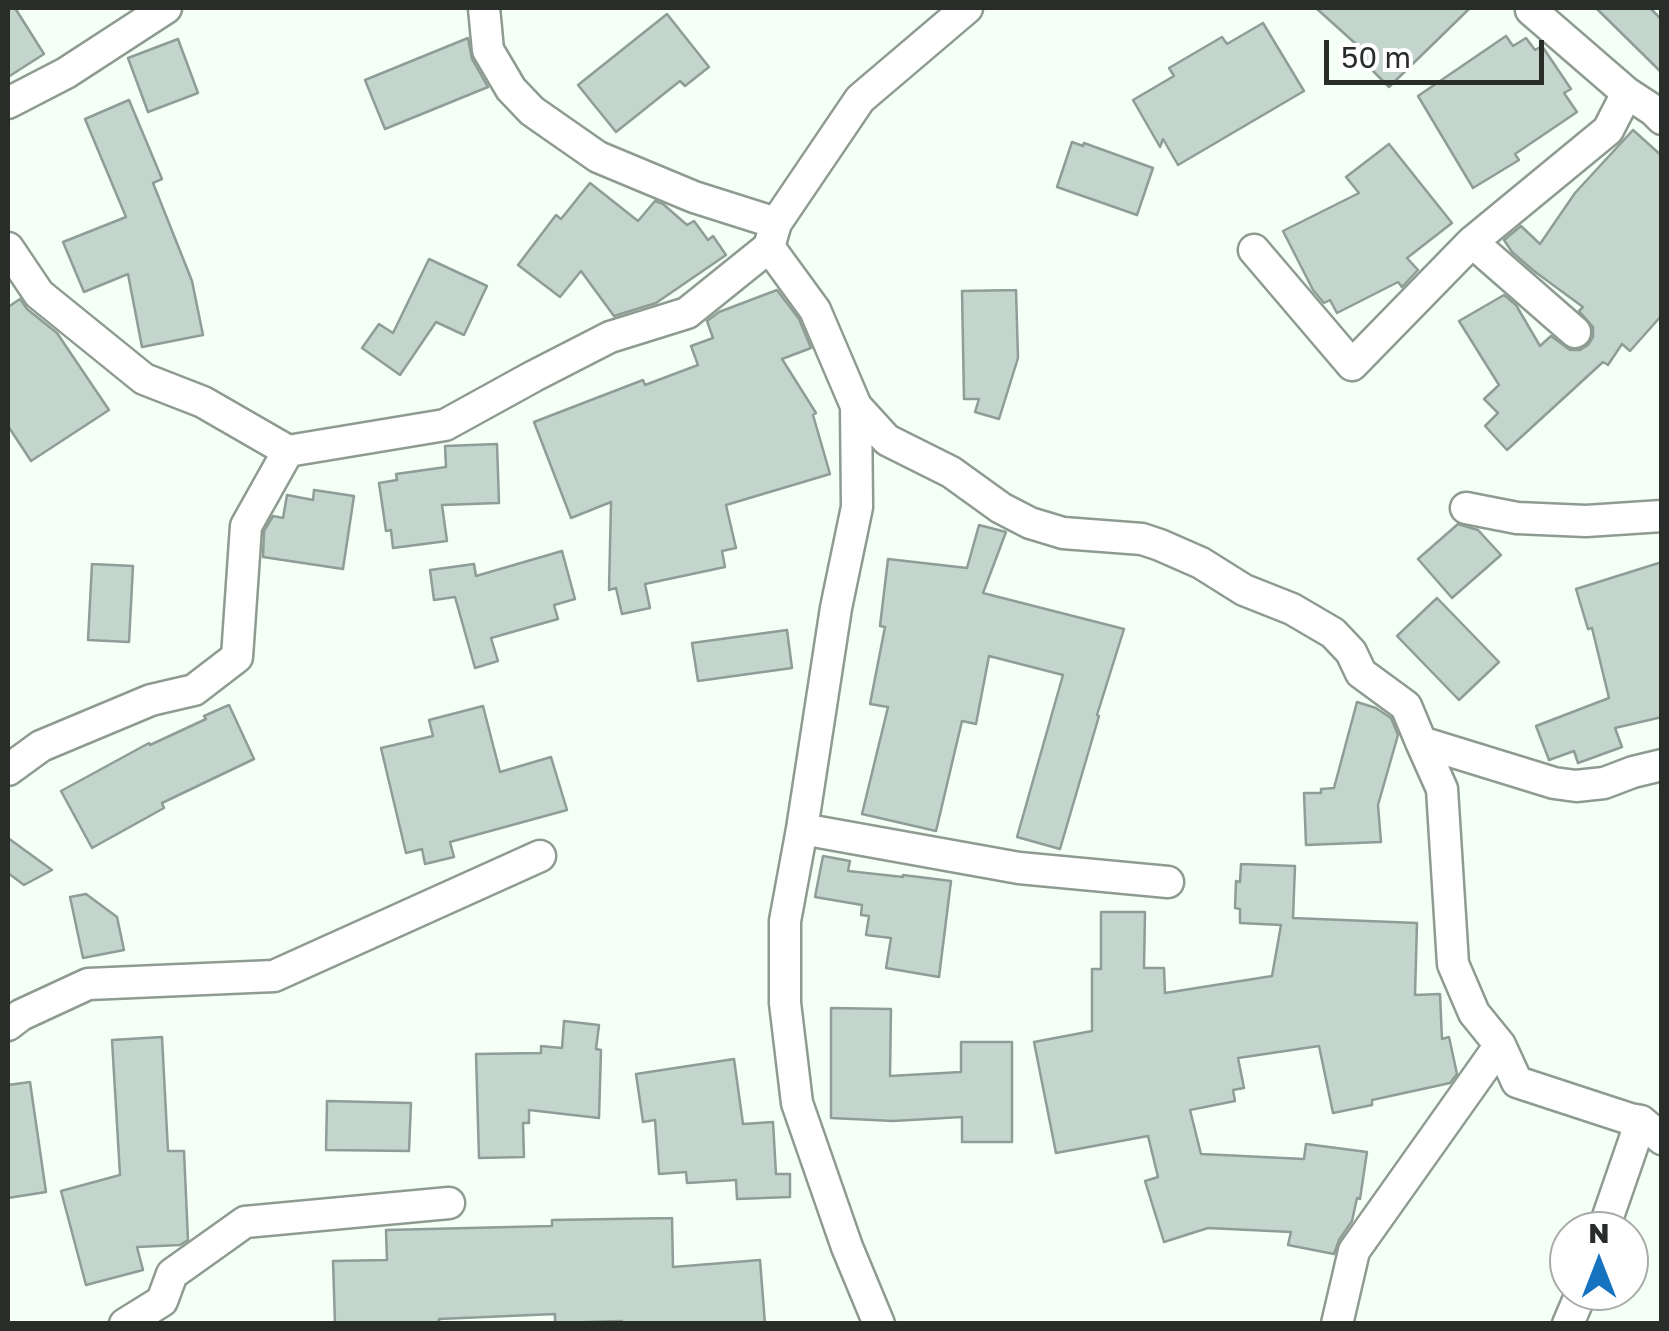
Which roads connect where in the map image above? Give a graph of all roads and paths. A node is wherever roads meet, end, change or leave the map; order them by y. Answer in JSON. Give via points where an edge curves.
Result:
{"nodes":[{"id":1,"x":166,"y":8,"type":"edge"},
{"id":2,"x":484,"y":8,"type":"edge"},
{"id":3,"x":968,"y":8,"type":"edge"},
{"id":4,"x":1531,"y":8,"type":"edge"},
{"id":5,"x":1626,"y":92,"type":"junction"},
{"id":6,"x":8,"y":103,"type":"edge"},
{"id":7,"x":1662,"y":119,"type":"edge"},
{"id":8,"x":773,"y":235,"type":"junction"},
{"id":9,"x":1472,"y":242,"type":"junction"},
{"id":10,"x":8,"y":248,"type":"edge"},
{"id":11,"x":1254,"y":250,"type":"dead end"},
{"id":12,"x":1575,"y":332,"type":"dead end"},
{"id":13,"x":856,"y":406,"type":"junction"},
{"id":14,"x":288,"y":451,"type":"junction"},
{"id":15,"x":1466,"y":508,"type":"dead end"},
{"id":16,"x":1662,"y":516,"type":"edge"},
{"id":17,"x":1420,"y":742,"type":"junction"},
{"id":18,"x":1487,"y":762,"type":"junction"},
{"id":19,"x":1662,"y":765,"type":"edge"},
{"id":20,"x":8,"y":770,"type":"edge"},
{"id":21,"x":1442,"y":789,"type":"junction"},
{"id":22,"x":802,"y":830,"type":"junction"},
{"id":23,"x":540,"y":856,"type":"dead end"},
{"id":24,"x":1168,"y":882,"type":"dead end"},
{"id":25,"x":8,"y":1024,"type":"edge"},
{"id":26,"x":1500,"y":1046,"type":"junction"},
{"id":27,"x":1651,"y":1130,"type":"edge"},
{"id":28,"x":448,"y":1203,"type":"dead end"},
{"id":29,"x":1613,"y":1211,"type":"edge"},
{"id":30,"x":125,"y":1324,"type":"edge"},
{"id":31,"x":880,"y":1324,"type":"edge"},
{"id":32,"x":1337,"y":1324,"type":"edge"}],
"edges":[{"from":1,"to":6,"type":"street"},
{"from":2,"to":8,"type":"street","via":[[488,50],[532,111],[598,157]]},
{"from":3,"to":8,"type":"street","via":[[860,99]]},
{"from":4,"to":5,"type":"street"},
{"from":5,"to":7,"type":"street"},
{"from":5,"to":9,"type":"street","via":[[1608,130]]},
{"from":8,"to":13,"type":"street","via":[[815,310]]},
{"from":8,"to":14,"type":"street","via":[[686,313],[610,337],[445,424]]},
{"from":9,"to":11,"type":"street","via":[[1352,365]]},
{"from":9,"to":12,"type":"street"},
{"from":10,"to":14,"type":"street","via":[[39,294],[144,379],[203,402]]},
{"from":13,"to":17,"type":"street","via":[[887,440],[1030,523],[1063,533],[1142,538],[1333,633],[1361,672],[1406,706]]},
{"from":13,"to":22,"type":"street","via":[[856,506]]},
{"from":14,"to":20,"type":"street","via":[[246,526],[237,656],[194,690],[151,700],[40,746]]},
{"from":15,"to":16,"type":"street","via":[[1586,521]]},
{"from":17,"to":18,"type":"street"},
{"from":17,"to":21,"type":"street"},
{"from":18,"to":19,"type":"street","via":[[1576,786]]},
{"from":18,"to":21,"type":"street"},
{"from":21,"to":26,"type":"street","via":[[1453,964],[1474,1013]]},
{"from":22,"to":24,"type":"street","via":[[1019,868]]},
{"from":22,"to":31,"type":"street","via":[[785,921],[785,1003],[797,1103]]},
{"from":23,"to":25,"type":"street","via":[[274,976],[88,984]]},
{"from":26,"to":27,"type":"street","via":[[1517,1082]]},
{"from":26,"to":32,"type":"street","via":[[1354,1251]]},
{"from":27,"to":29,"type":"street"},
{"from":28,"to":30,"type":"street","via":[[244,1222],[172,1274],[162,1301]]}]}
